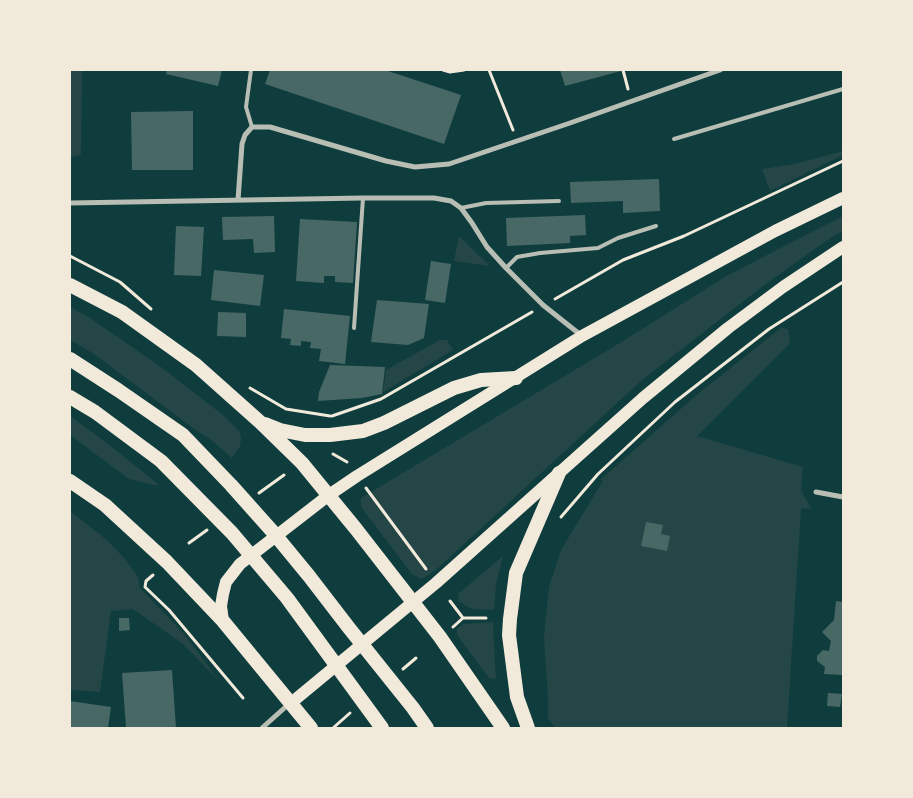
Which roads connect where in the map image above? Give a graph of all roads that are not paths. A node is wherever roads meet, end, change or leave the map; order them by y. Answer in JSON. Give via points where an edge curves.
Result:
{"nodes":[{"id":1,"x":251,"y":70,"type":"edge"},
{"id":2,"x":720,"y":70,"type":"edge"},
{"id":3,"x":843,"y":89,"type":"edge"},
{"id":4,"x":252,"y":126,"type":"junction"},
{"id":5,"x":674,"y":139,"type":"dead end"},
{"id":6,"x":363,"y":198,"type":"junction"},
{"id":7,"x":843,"y":198,"type":"edge"},
{"id":8,"x":238,"y":200,"type":"junction"},
{"id":9,"x":559,"y":201,"type":"dead end"},
{"id":10,"x":70,"y":203,"type":"edge"},
{"id":11,"x":461,"y":208,"type":"junction"},
{"id":12,"x":656,"y":226,"type":"dead end"},
{"id":13,"x":843,"y":247,"type":"edge"},
{"id":14,"x":506,"y":268,"type":"junction"},
{"id":15,"x":70,"y":285,"type":"edge"},
{"id":16,"x":354,"y":328,"type":"dead end"},
{"id":17,"x":582,"y":336,"type":"junction"},
{"id":18,"x":70,"y":359,"type":"edge"},
{"id":19,"x":516,"y":378,"type":"junction"},
{"id":20,"x":70,"y":397,"type":"edge"},
{"id":21,"x":260,"y":422,"type":"junction"},
{"id":22,"x":559,"y":473,"type":"junction"},
{"id":23,"x":70,"y":481,"type":"edge"},
{"id":24,"x":816,"y":492,"type":"dead end"},
{"id":25,"x":329,"y":495,"type":"junction"},
{"id":26,"x":843,"y":497,"type":"edge"},
{"id":27,"x":414,"y":602,"type":"junction"},
{"id":28,"x":223,"y":621,"type":"junction"},
{"id":29,"x":291,"y":703,"type":"junction"},
{"id":30,"x":262,"y":728,"type":"edge"},
{"id":31,"x":311,"y":728,"type":"edge"},
{"id":32,"x":382,"y":728,"type":"edge"},
{"id":33,"x":427,"y":728,"type":"edge"},
{"id":34,"x":503,"y":728,"type":"edge"},
{"id":35,"x":528,"y":728,"type":"edge"}],
"edges":[{"from":1,"to":4,"type":"lane","via":[[246,107]]},
{"from":2,"to":4,"type":"street","via":[[449,164],[415,168],[270,127]]},
{"from":3,"to":5,"type":"lane"},
{"from":4,"to":8,"type":"street","via":[[242,144]]},
{"from":6,"to":8,"type":"street"},
{"from":6,"to":11,"type":"street","via":[[434,198],[451,201]]},
{"from":6,"to":16,"type":"lane"},
{"from":7,"to":17,"type":"main road","via":[[775,231]]},
{"from":8,"to":10,"type":"street"},
{"from":9,"to":11,"type":"lane","via":[[486,203]]},
{"from":11,"to":14,"type":"street","via":[[487,247]]},
{"from":12,"to":14,"type":"lane","via":[[598,248],[516,257]]},
{"from":13,"to":22,"type":"main road","via":[[728,328]]},
{"from":14,"to":17,"type":"street","via":[[543,305]]},
{"from":15,"to":21,"type":"highway","via":[[122,312],[196,365]]},
{"from":17,"to":19,"type":"main road"},
{"from":18,"to":33,"type":"highway","via":[[183,435],[272,531]]},
{"from":19,"to":21,"type":"highway","via":[[481,380],[454,388],[363,431],[305,435]]},
{"from":19,"to":25,"type":"main road"},
{"from":20,"to":32,"type":"highway","via":[[161,462],[232,533],[287,598]]},
{"from":21,"to":25,"type":"highway","via":[[302,462]]},
{"from":22,"to":27,"type":"main road"},
{"from":22,"to":35,"type":"highway","via":[[516,573],[510,619],[517,698]]},
{"from":23,"to":28,"type":"highway","via":[[105,505],[145,541]]},
{"from":24,"to":26,"type":"street"},
{"from":25,"to":27,"type":"highway"},
{"from":25,"to":28,"type":"main road","via":[[240,564],[224,588]]},
{"from":27,"to":29,"type":"main road"},
{"from":27,"to":34,"type":"highway"},
{"from":28,"to":29,"type":"highway"},
{"from":29,"to":30,"type":"street"},
{"from":29,"to":31,"type":"highway"}]}
